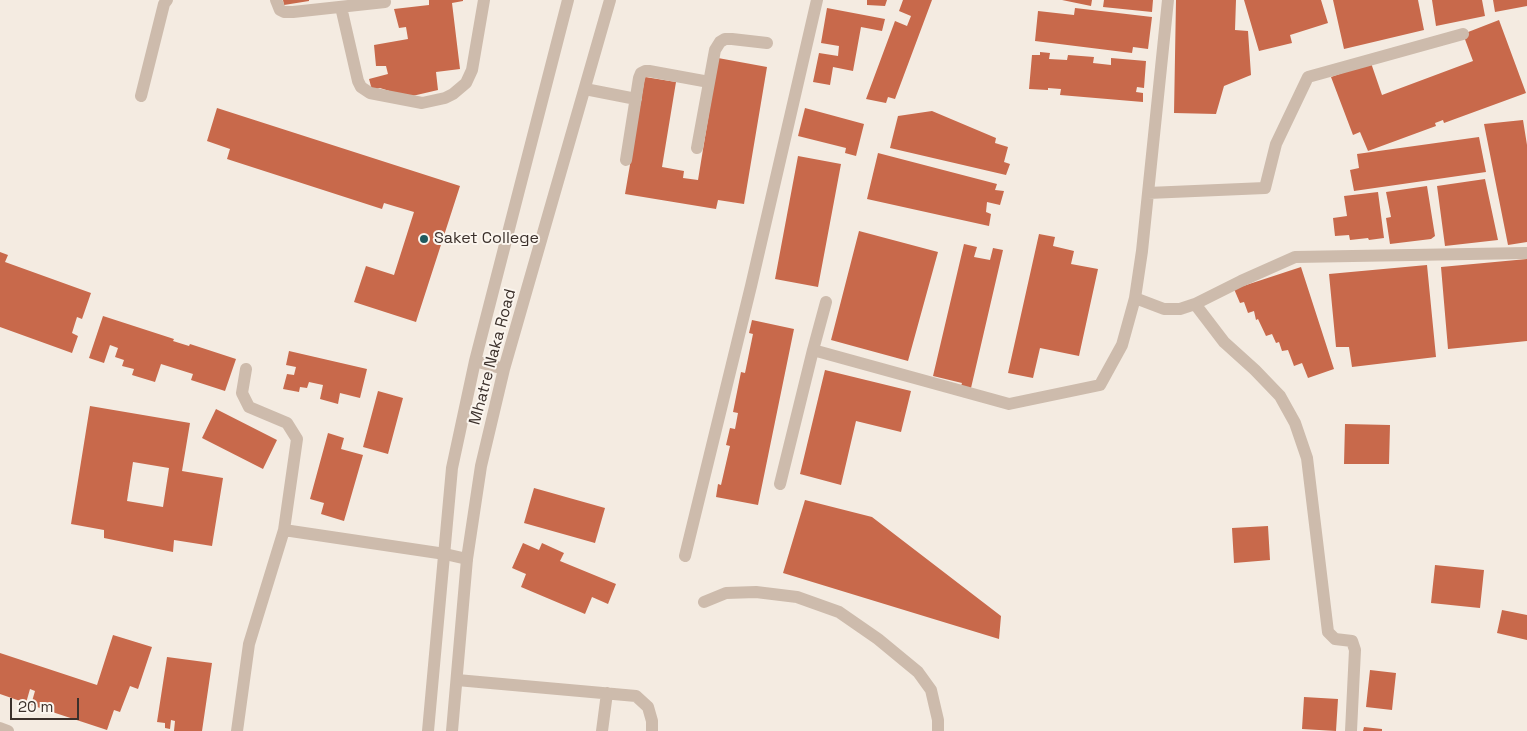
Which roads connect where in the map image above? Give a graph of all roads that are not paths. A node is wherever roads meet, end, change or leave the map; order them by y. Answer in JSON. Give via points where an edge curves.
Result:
{"nodes":[{"id":1,"x":167,"y":0,"type":"edge"},
{"id":2,"x":276,"y":0,"type":"edge"},
{"id":3,"x":484,"y":0,"type":"edge"},
{"id":4,"x":568,"y":0,"type":"edge"},
{"id":5,"x":610,"y":0,"type":"edge"},
{"id":6,"x":816,"y":0,"type":"edge"},
{"id":7,"x":1168,"y":0,"type":"edge"},
{"id":8,"x":385,"y":2,"type":"dead end"},
{"id":9,"x":341,"y":7,"type":"junction"},
{"id":10,"x":1463,"y":34,"type":"dead end"},
{"id":11,"x":767,"y":43,"type":"dead end"},
{"id":12,"x":709,"y":82,"type":"junction"},
{"id":13,"x":585,"y":89,"type":"junction"},
{"id":14,"x":141,"y":96,"type":"dead end"},
{"id":15,"x":636,"y":98,"type":"junction"},
{"id":16,"x":697,"y":148,"type":"dead end"},
{"id":17,"x":626,"y":160,"type":"dead end"},
{"id":18,"x":1148,"y":193,"type":"junction"},
{"id":19,"x":1527,"y":253,"type":"edge"},
{"id":20,"x":1135,"y":298,"type":"junction"},
{"id":21,"x":826,"y":302,"type":"dead end"},
{"id":22,"x":1195,"y":304,"type":"junction"},
{"id":23,"x":814,"y":350,"type":"junction"},
{"id":24,"x":475,"y":361,"type":"junction"},
{"id":25,"x":246,"y":369,"type":"dead end"},
{"id":26,"x":504,"y":369,"type":"junction"},
{"id":27,"x":780,"y":484,"type":"dead end"},
{"id":28,"x":284,"y":530,"type":"junction"},
{"id":29,"x":445,"y":554,"type":"junction"},
{"id":30,"x":685,"y":556,"type":"dead end"},
{"id":31,"x":467,"y":559,"type":"junction"},
{"id":32,"x":704,"y":602,"type":"dead end"},
{"id":33,"x":457,"y":680,"type":"junction"},
{"id":34,"x":607,"y":693,"type":"junction"},
{"id":35,"x":0,"y":728,"type":"edge"},
{"id":36,"x":8,"y":731,"type":"edge"},
{"id":37,"x":237,"y":731,"type":"edge"},
{"id":38,"x":428,"y":731,"type":"edge"},
{"id":39,"x":452,"y":731,"type":"edge"},
{"id":40,"x":602,"y":731,"type":"edge"},
{"id":41,"x":652,"y":731,"type":"edge"},
{"id":42,"x":938,"y":731,"type":"edge"},
{"id":43,"x":1351,"y":731,"type":"edge"}],
"edges":[{"from":1,"to":14,"type":"street"},
{"from":2,"to":9,"type":"street","via":[[284,12]]},
{"from":3,"to":9,"type":"street","via":[[472,70],[466,83],[454,94],[422,103],[370,93],[361,88]]},
{"from":4,"to":24,"type":"street","name":"Mhatre Naka Road"},
{"from":5,"to":13,"type":"street","name":"Mhatre Naka Road"},
{"from":6,"to":30,"type":"street"},
{"from":7,"to":18,"type":"street"},
{"from":8,"to":9,"type":"street"},
{"from":10,"to":18,"type":"street","via":[[1308,77],[1276,144],[1265,188]]},
{"from":11,"to":12,"type":"street","via":[[732,39],[720,42],[715,50]]},
{"from":12,"to":15,"type":"street","via":[[645,71],[639,78]]},
{"from":12,"to":16,"type":"street"},
{"from":13,"to":15,"type":"street"},
{"from":13,"to":26,"type":"street","name":"Mhatre Naka Road"},
{"from":15,"to":17,"type":"street"},
{"from":18,"to":20,"type":"street"},
{"from":19,"to":22,"type":"street","via":[[1295,258]]},
{"from":20,"to":22,"type":"street","via":[[1164,309],[1180,309]]},
{"from":20,"to":23,"type":"street","via":[[1122,345],[1100,385],[1009,404]]},
{"from":21,"to":23,"type":"street"},
{"from":22,"to":43,"type":"street","via":[[1224,342],[1280,396],[1295,423],[1307,458],[1328,632],[1335,639],[1352,641],[1355,650]]},
{"from":23,"to":27,"type":"street"},
{"from":24,"to":26,"type":"street"},
{"from":24,"to":29,"type":"street","name":"Mhatre Naka Road","via":[[452,468]]},
{"from":25,"to":28,"type":"street","via":[[242,393],[249,407],[287,423],[297,440]]},
{"from":26,"to":31,"type":"street","name":"Mhatre Naka Road","via":[[481,466]]},
{"from":28,"to":29,"type":"street"},
{"from":28,"to":37,"type":"street","via":[[250,644]]},
{"from":29,"to":31,"type":"street"},
{"from":29,"to":38,"type":"street","name":"Mhatre Naka Road"},
{"from":31,"to":33,"type":"street","name":"Mhatre Naka Road"},
{"from":32,"to":42,"type":"street","via":[[726,593],[756,592],[797,597],[839,612],[918,672],[931,690]]},
{"from":33,"to":34,"type":"street"},
{"from":33,"to":39,"type":"street","name":"Mhatre Naka Road"},
{"from":34,"to":40,"type":"street"},
{"from":34,"to":41,"type":"street","via":[[636,696],[648,706]]},
{"from":35,"to":36,"type":"street"}]}
